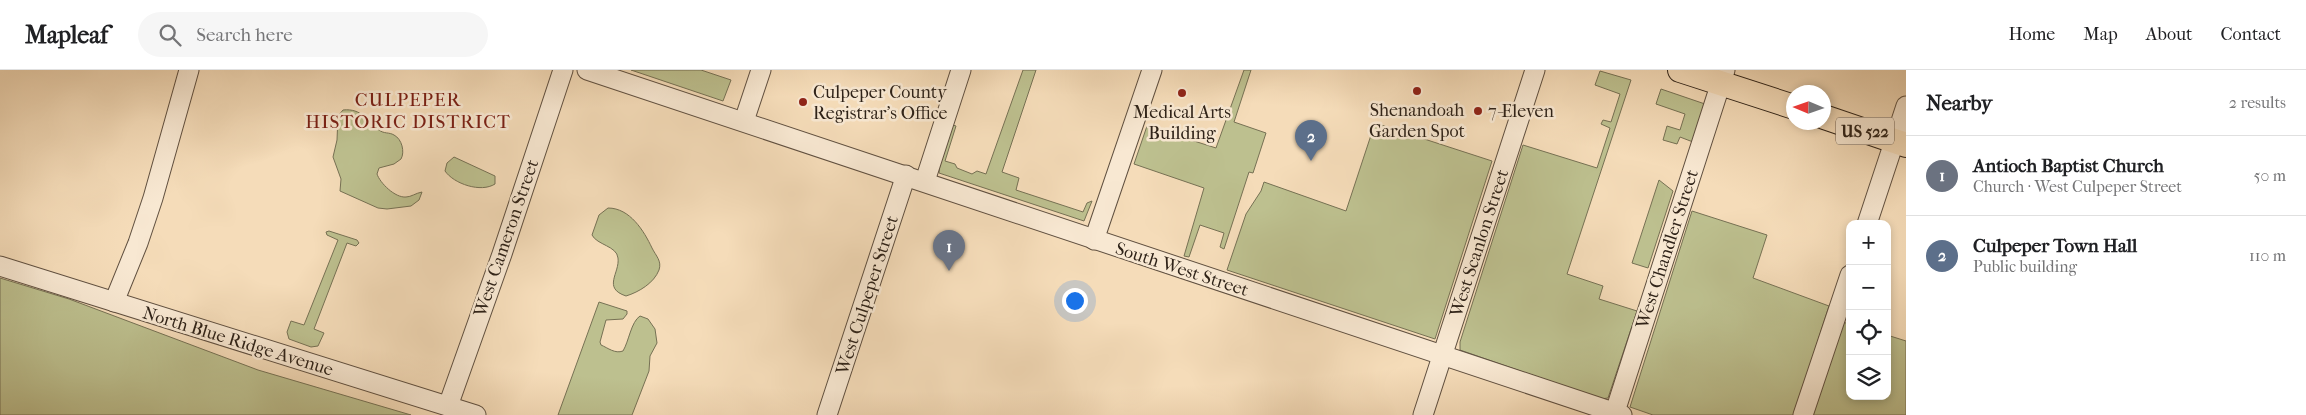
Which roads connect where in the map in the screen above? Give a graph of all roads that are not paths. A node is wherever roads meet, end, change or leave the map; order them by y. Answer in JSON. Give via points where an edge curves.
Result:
{"nodes":[{"id":1,"x":188,"y":70,"type":"edge"},
{"id":2,"x":563,"y":70,"type":"edge"},
{"id":3,"x":588,"y":70,"type":"edge"},
{"id":4,"x":761,"y":70,"type":"edge"},
{"id":5,"x":962,"y":70,"type":"edge"},
{"id":6,"x":1152,"y":70,"type":"edge"},
{"id":7,"x":1535,"y":70,"type":"edge"},
{"id":8,"x":1680,"y":70,"type":"edge"},
{"id":9,"x":1723,"y":77,"type":"edge"},
{"id":10,"x":1786,"y":104,"type":"edge"},
{"id":11,"x":1906,"y":106,"type":"edge"},
{"id":12,"x":1831,"y":119,"type":"edge"},
{"id":13,"x":744,"y":120,"type":"junction"},
{"id":14,"x":1900,"y":143,"type":"edge"},
{"id":15,"x":906,"y":175,"type":"junction"},
{"id":16,"x":924,"y":181,"type":"junction"},
{"id":17,"x":1869,"y":220,"type":"edge"},
{"id":18,"x":1094,"y":240,"type":"junction"},
{"id":19,"x":0,"y":266,"type":"edge"},
{"id":20,"x":1846,"y":287,"type":"edge"},
{"id":21,"x":114,"y":302,"type":"junction"},
{"id":22,"x":1442,"y":356,"type":"junction"},
{"id":23,"x":448,"y":406,"type":"junction"},
{"id":24,"x":1617,"y":414,"type":"edge"},
{"id":25,"x":476,"y":415,"type":"edge"},
{"id":26,"x":827,"y":415,"type":"edge"},
{"id":27,"x":1423,"y":415,"type":"edge"},
{"id":28,"x":1803,"y":415,"type":"edge"}],
"edges":[{"from":1,"to":21,"type":"street","via":[[153,198]]},
{"from":2,"to":23,"type":"street","name":"West Cameron Street"},
{"from":3,"to":13,"type":"street","name":"South West Street"},
{"from":4,"to":13,"type":"street"},
{"from":5,"to":16,"type":"street"},
{"from":6,"to":18,"type":"street"},
{"from":7,"to":22,"type":"street","name":"West Scanlon Street"},
{"from":8,"to":9,"type":"main road"},
{"from":9,"to":10,"type":"main road"},
{"from":9,"to":24,"type":"street","name":"West Chandler Street"},
{"from":11,"to":14,"type":"street"},
{"from":12,"to":14,"type":"main road","number":"US 522"},
{"from":13,"to":15,"type":"street","name":"South West Street"},
{"from":14,"to":17,"type":"street"},
{"from":15,"to":16,"type":"street","name":"South West Street"},
{"from":15,"to":26,"type":"street","name":"West Culpeper Street"},
{"from":16,"to":18,"type":"street","name":"South West Street"},
{"from":18,"to":22,"type":"street","name":"South West Street"},
{"from":19,"to":21,"type":"street","name":"North Blue Ridge Avenue"},
{"from":20,"to":28,"type":"street"},
{"from":21,"to":23,"type":"street","name":"North Blue Ridge Avenue"},
{"from":22,"to":24,"type":"street","name":"South West Street"},
{"from":22,"to":27,"type":"street","name":"West Scanlon Street"},
{"from":23,"to":25,"type":"street","name":"North Blue Ridge Avenue"}]}
